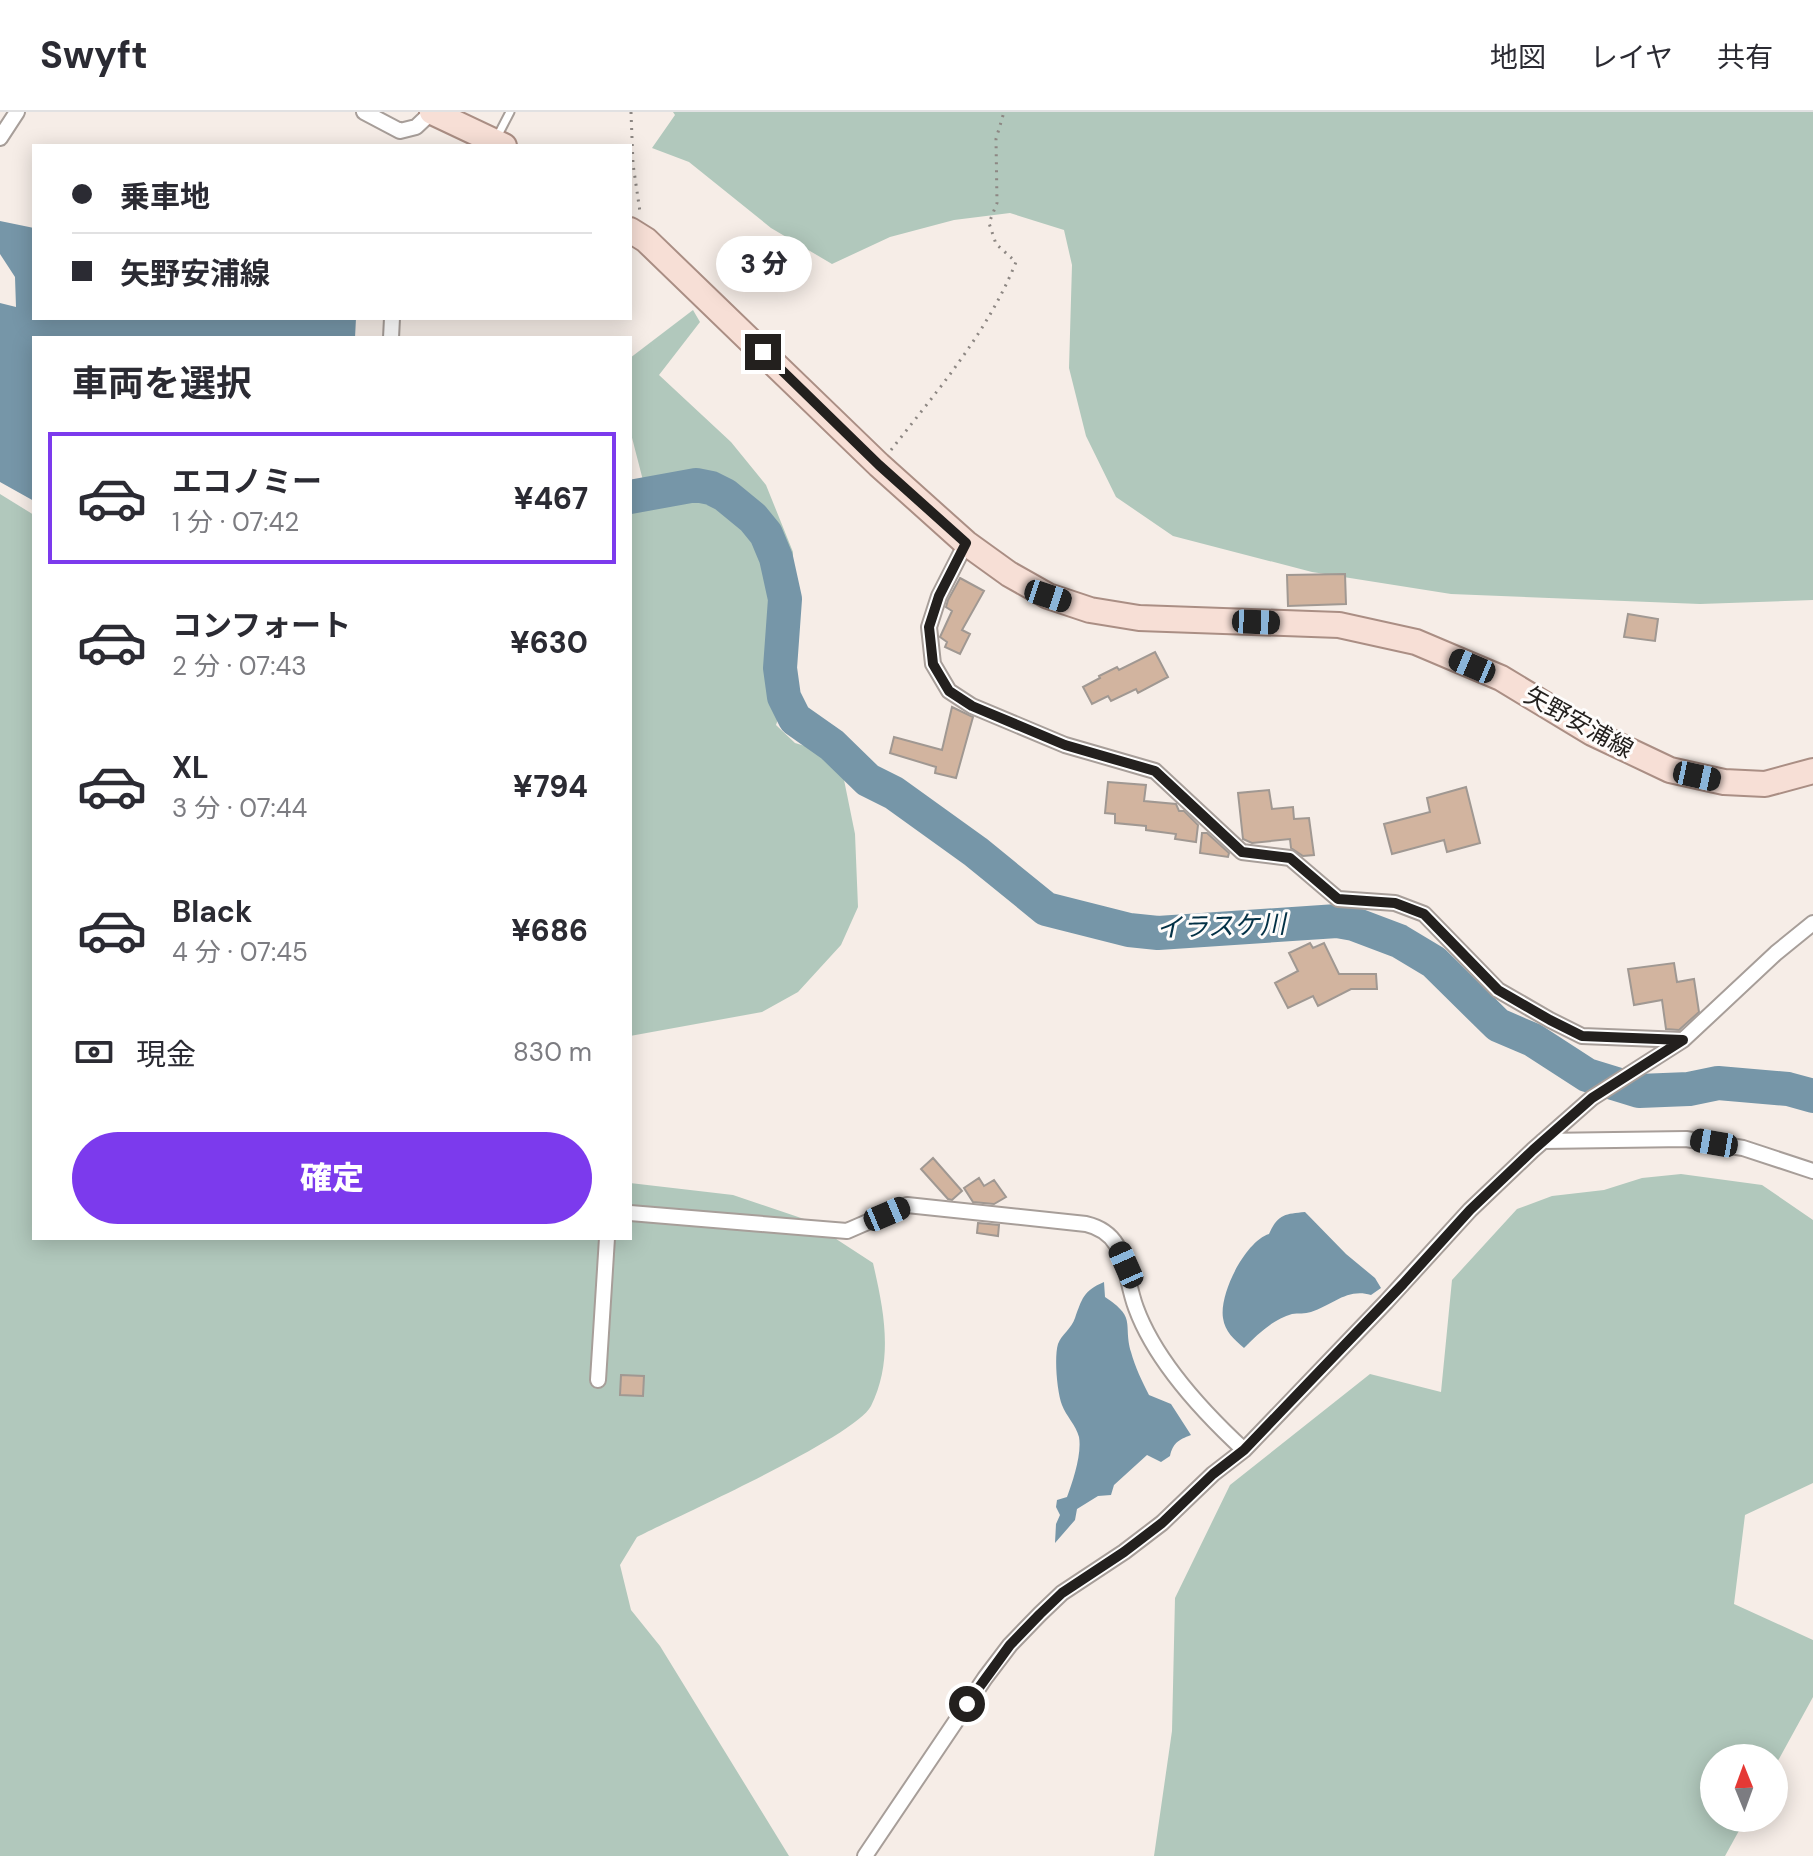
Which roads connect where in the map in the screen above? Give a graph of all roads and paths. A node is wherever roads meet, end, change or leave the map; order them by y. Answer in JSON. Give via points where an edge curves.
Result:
{"nodes":[{"id":1,"x":17,"y":112,"type":"edge"},
{"id":2,"x":364,"y":112,"type":"edge"},
{"id":3,"x":432,"y":112,"type":"edge"},
{"id":4,"x":510,"y":112,"type":"edge"},
{"id":5,"x":631,"y":112,"type":"edge"},
{"id":6,"x":1004,"y":112,"type":"edge"},
{"id":7,"x":0,"y":138,"type":"edge"},
{"id":8,"x":401,"y":138,"type":"edge"},
{"id":9,"x":500,"y":143,"type":"edge"},
{"id":10,"x":638,"y":235,"type":"edge"},
{"id":11,"x":879,"y":465,"type":"junction"},
{"id":12,"x":966,"y":543,"type":"junction"},
{"id":13,"x":1813,"y":771,"type":"edge"},
{"id":14,"x":1813,"y":923,"type":"edge"},
{"id":15,"x":1683,"y":1040,"type":"junction"},
{"id":16,"x":1543,"y":1141,"type":"junction"},
{"id":17,"x":1813,"y":1171,"type":"edge"},
{"id":18,"x":632,"y":1213,"type":"edge"},
{"id":19,"x":607,"y":1240,"type":"edge"},
{"id":20,"x":598,"y":1380,"type":"dead end"},
{"id":21,"x":1244,"y":1450,"type":"junction"},
{"id":22,"x":865,"y":1856,"type":"edge"}],
"edges":[{"from":1,"to":7,"type":"street"},
{"from":2,"to":8,"type":"street"},
{"from":3,"to":8,"type":"street"},
{"from":3,"to":9,"type":"main road"},
{"from":4,"to":9,"type":"lane"},
{"from":5,"to":10,"type":"path"},
{"from":6,"to":11,"type":"path","via":[[996,139],[997,203],[989,223],[996,244],[1016,262],[946,381]]},
{"from":10,"to":11,"type":"main road","name":"矢野安浦線"},
{"from":11,"to":12,"type":"main road","name":"矢野安浦線"},
{"from":12,"to":13,"type":"main road","name":"矢野安浦線","via":[[1048,596],[1090,610],[1139,618],[1339,625],[1416,642],[1501,678],[1592,733],[1670,770],[1765,784]]},
{"from":12,"to":15,"type":"street","via":[[929,627],[933,664],[949,691],[1065,745],[1155,771],[1242,852],[1290,858],[1338,899],[1395,903],[1424,914],[1498,990],[1582,1036]]},
{"from":14,"to":15,"type":"street"},
{"from":15,"to":16,"type":"street","via":[[1592,1098]]},
{"from":16,"to":17,"type":"street","via":[[1686,1139],[1743,1148]]},
{"from":16,"to":21,"type":"street","via":[[1470,1210]]},
{"from":18,"to":21,"type":"street","via":[[847,1231],[907,1205],[1102,1228],[1126,1265],[1136,1308],[1154,1344],[1201,1409]]},
{"from":19,"to":20,"type":"street"},
{"from":21,"to":22,"type":"street","via":[[1162,1523],[1062,1593],[1010,1645]]}]}
